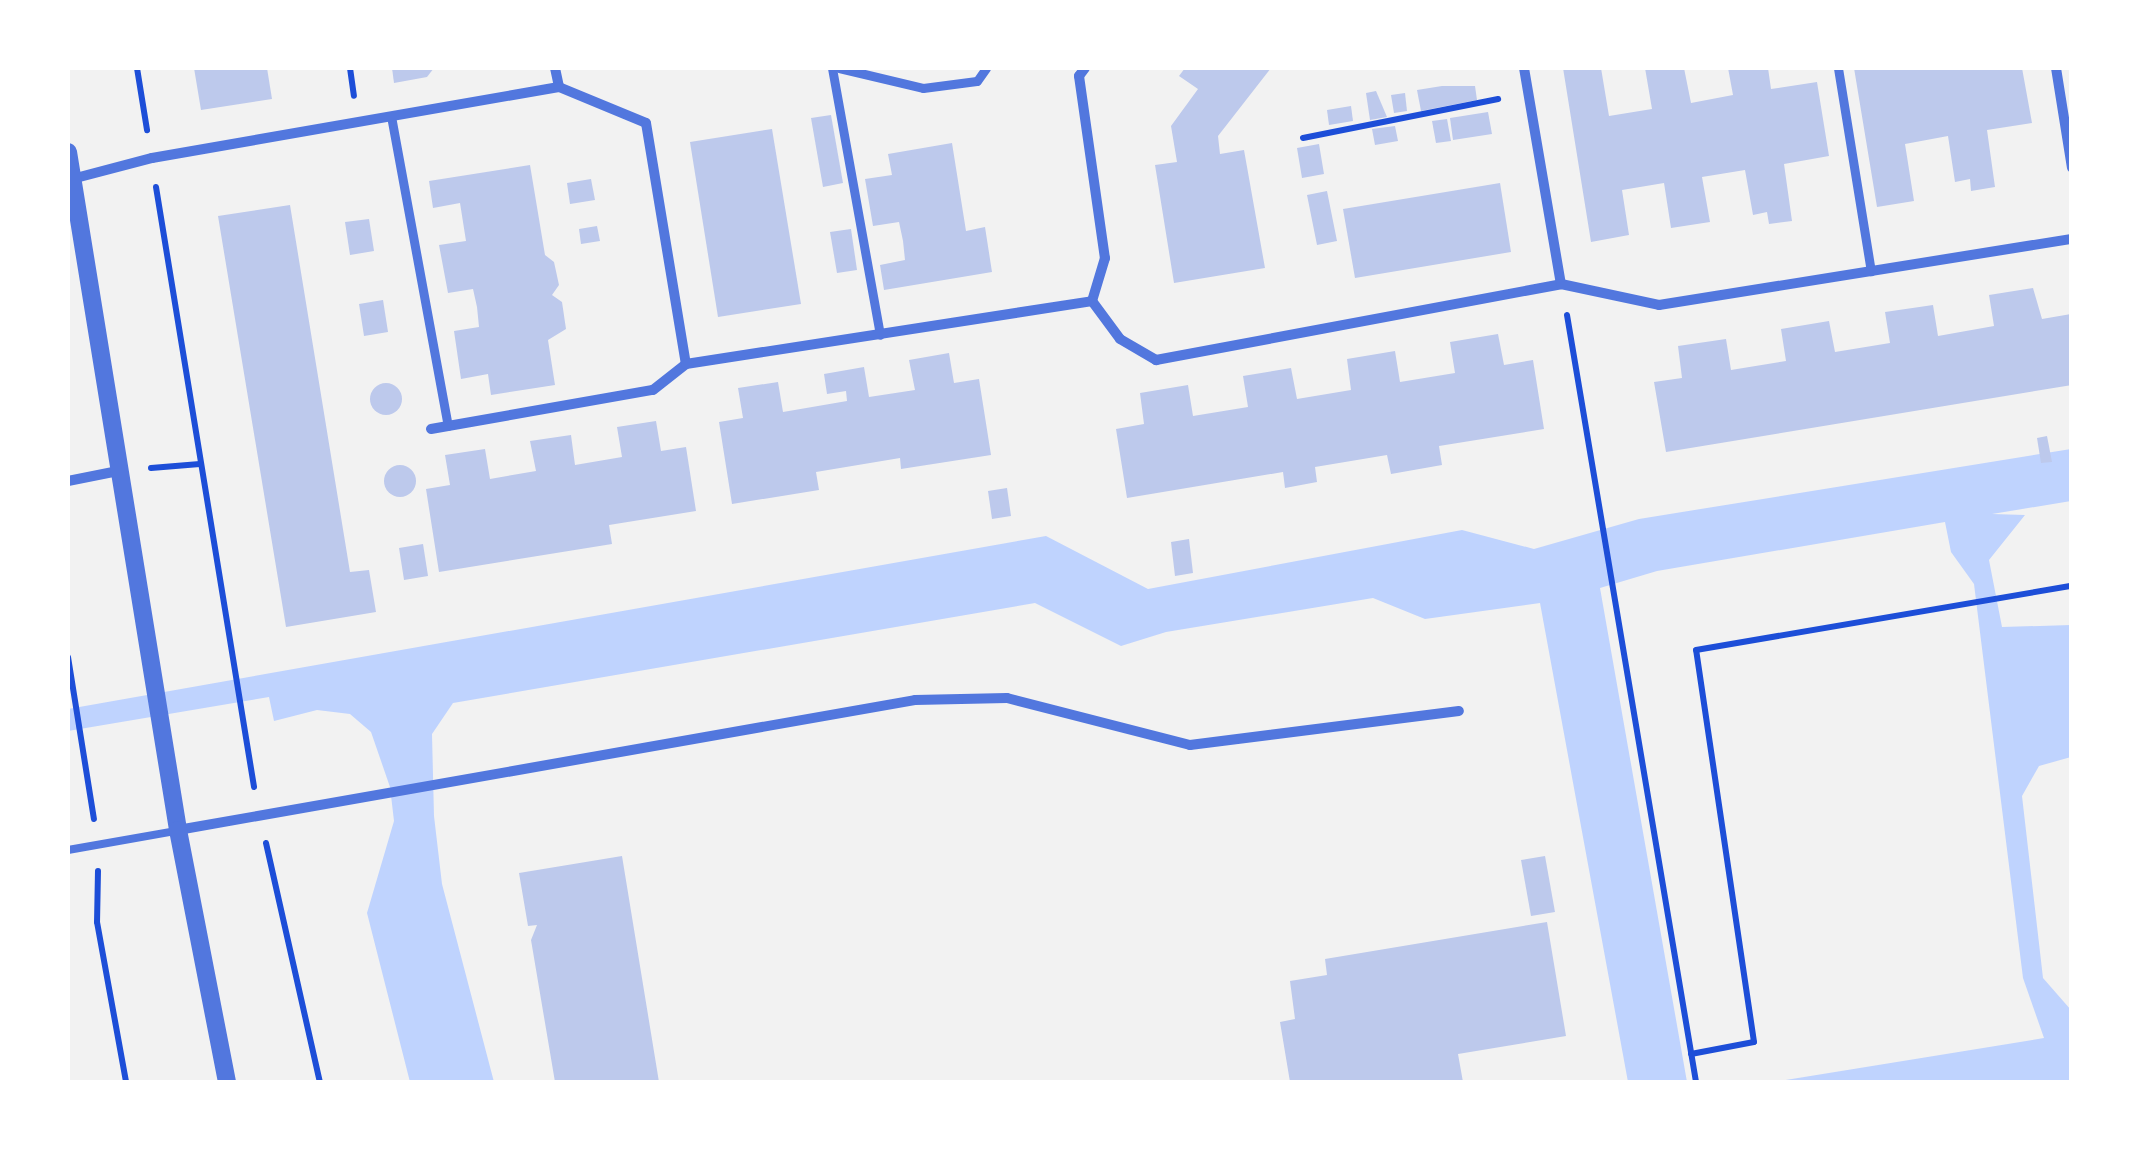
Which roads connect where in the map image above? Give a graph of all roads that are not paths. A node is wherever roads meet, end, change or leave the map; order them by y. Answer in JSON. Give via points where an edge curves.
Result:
{"nodes":[{"id":1,"x":555,"y":68,"type":"edge"},
{"id":2,"x":835,"y":68,"type":"edge"},
{"id":3,"x":986,"y":68,"type":"edge"},
{"id":4,"x":1085,"y":68,"type":"edge"},
{"id":5,"x":1524,"y":68,"type":"edge"},
{"id":6,"x":1838,"y":68,"type":"edge"},
{"id":7,"x":2056,"y":68,"type":"edge"},
{"id":8,"x":559,"y":87,"type":"junction"},
{"id":9,"x":391,"y":116,"type":"junction"},
{"id":10,"x":68,"y":152,"type":"edge"},
{"id":11,"x":2072,"y":168,"type":"edge"},
{"id":12,"x":72,"y":179,"type":"junction"},
{"id":13,"x":2072,"y":238,"type":"edge"},
{"id":14,"x":1871,"y":270,"type":"junction"},
{"id":15,"x":1561,"y":284,"type":"junction"},
{"id":16,"x":1092,"y":302,"type":"junction"},
{"id":17,"x":880,"y":334,"type":"junction"},
{"id":18,"x":686,"y":364,"type":"junction"},
{"id":19,"x":448,"y":426,"type":"junction"},
{"id":20,"x":431,"y":429,"type":"dead end"},
{"id":21,"x":118,"y":472,"type":"junction"},
{"id":22,"x":68,"y":481,"type":"edge"},
{"id":23,"x":1459,"y":711,"type":"dead end"},
{"id":24,"x":178,"y":830,"type":"junction"},
{"id":25,"x":68,"y":850,"type":"edge"},
{"id":26,"x":227,"y":1082,"type":"edge"}],
"edges":[{"from":1,"to":8,"type":"street"},
{"from":2,"to":3,"type":"street","via":[[922,88],[977,81]]},
{"from":2,"to":17,"type":"street"},
{"from":4,"to":16,"type":"street","via":[[1079,76],[1106,258]]},
{"from":5,"to":15,"type":"street"},
{"from":6,"to":14,"type":"street"},
{"from":7,"to":11,"type":"street"},
{"from":8,"to":9,"type":"street"},
{"from":8,"to":18,"type":"street","via":[[646,122]]},
{"from":9,"to":12,"type":"street","via":[[152,158]]},
{"from":9,"to":19,"type":"street"},
{"from":10,"to":12,"type":"street"},
{"from":12,"to":21,"type":"street"},
{"from":13,"to":14,"type":"street"},
{"from":14,"to":15,"type":"street","via":[[1659,304]]},
{"from":15,"to":16,"type":"street","via":[[1156,360],[1120,339]]},
{"from":16,"to":17,"type":"street"},
{"from":17,"to":18,"type":"street"},
{"from":18,"to":19,"type":"street","via":[[653,390]]},
{"from":19,"to":20,"type":"street"},
{"from":21,"to":22,"type":"street"},
{"from":21,"to":24,"type":"street"},
{"from":23,"to":24,"type":"street","via":[[1190,745],[1006,698],[915,700]]},
{"from":24,"to":25,"type":"lane"},
{"from":24,"to":26,"type":"street"}]}
